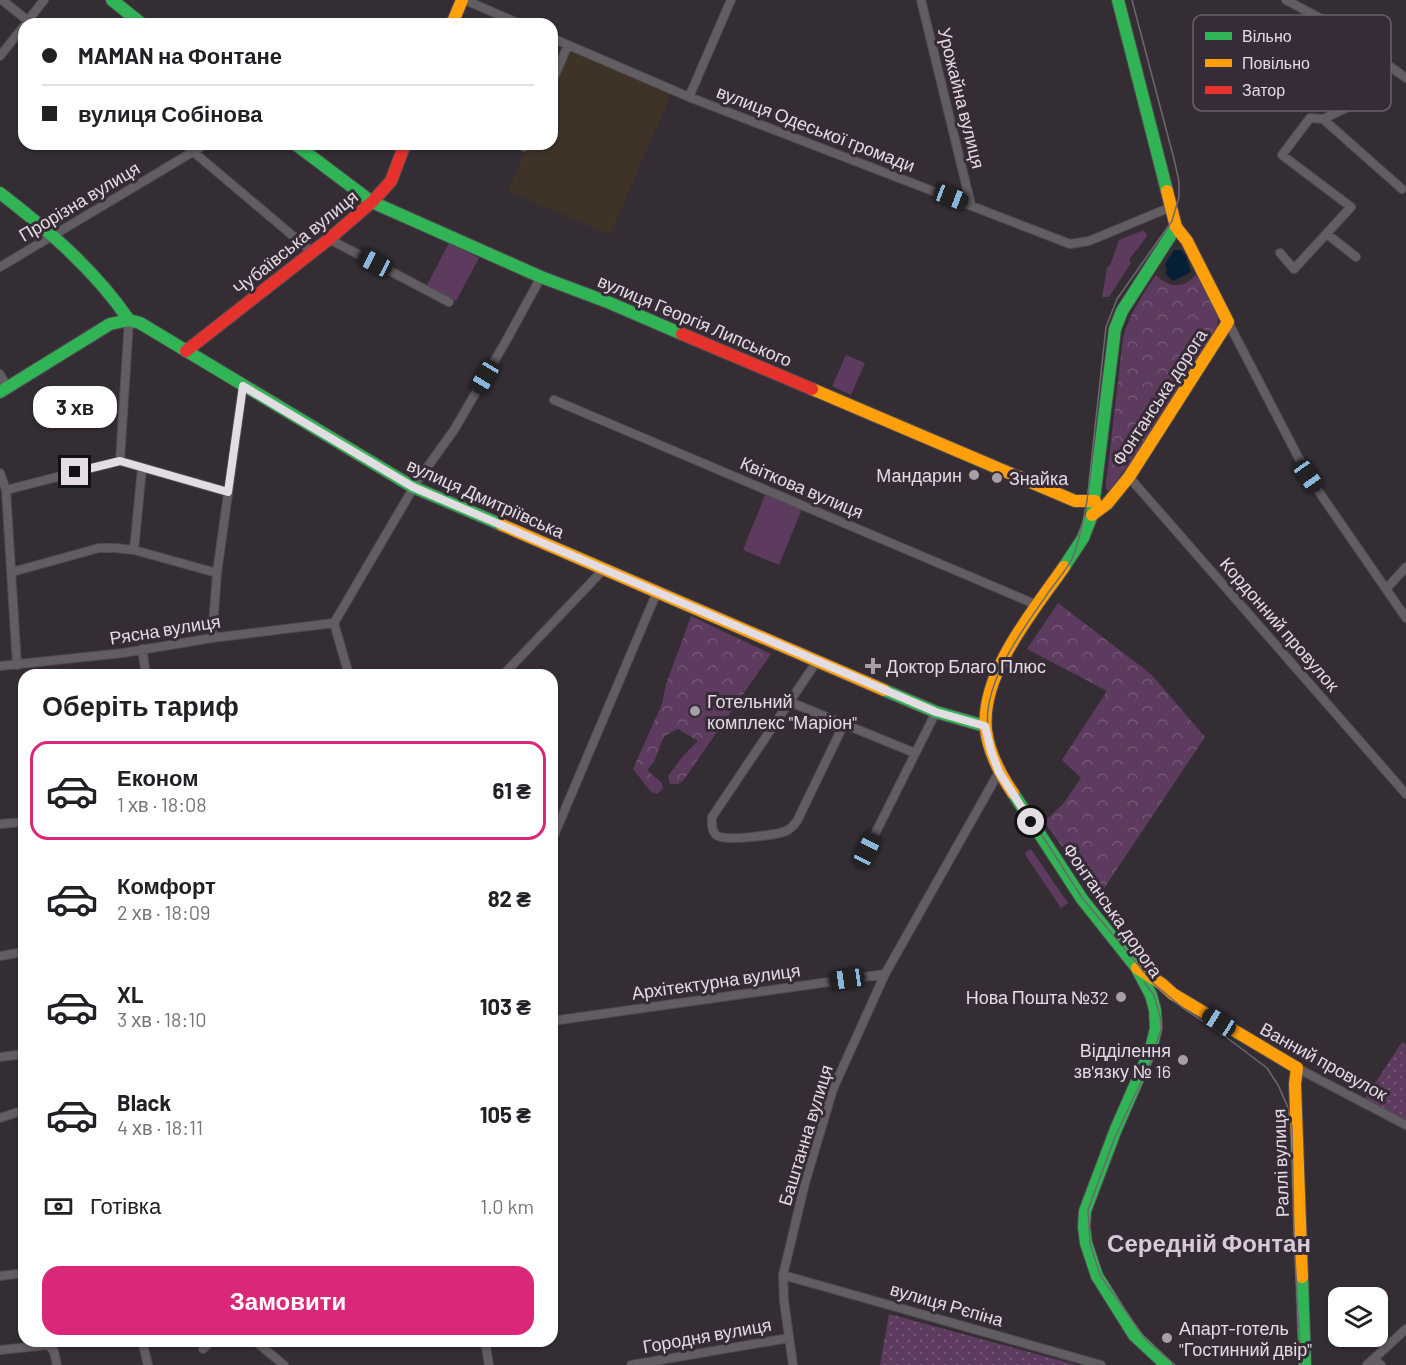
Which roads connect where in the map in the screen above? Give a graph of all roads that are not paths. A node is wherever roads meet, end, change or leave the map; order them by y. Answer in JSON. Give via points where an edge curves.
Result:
{"nodes":[{"id":1,"x":2,"y":0,"type":"edge"},
{"id":2,"x":44,"y":0,"type":"edge"},
{"id":3,"x":112,"y":0,"type":"edge"},
{"id":4,"x":463,"y":0,"type":"edge"},
{"id":5,"x":731,"y":0,"type":"edge"},
{"id":6,"x":921,"y":0,"type":"edge"},
{"id":7,"x":1118,"y":0,"type":"edge"},
{"id":8,"x":1286,"y":0,"type":"edge"},
{"id":9,"x":1314,"y":15,"type":"edge"},
{"id":10,"x":21,"y":18,"type":"edge"},
{"id":11,"x":31,"y":18,"type":"edge"},
{"id":12,"x":134,"y":18,"type":"edge"},
{"id":13,"x":455,"y":18,"type":"edge"},
{"id":14,"x":506,"y":18,"type":"edge"},
{"id":15,"x":18,"y":35,"type":"edge"},
{"id":16,"x":558,"y":41,"type":"edge"},
{"id":17,"x":568,"y":45,"type":"junction"},
{"id":18,"x":0,"y":56,"type":"edge"},
{"id":19,"x":1391,"y":67,"type":"edge"},
{"id":20,"x":558,"y":68,"type":"edge"},
{"id":21,"x":1406,"y":78,"type":"edge"},
{"id":22,"x":689,"y":97,"type":"junction"},
{"id":23,"x":1340,"y":111,"type":"edge"},
{"id":24,"x":1323,"y":119,"type":"junction"},
{"id":25,"x":192,"y":150,"type":"edge"},
{"id":26,"x":197,"y":150,"type":"edge"},
{"id":27,"x":305,"y":150,"type":"edge"},
{"id":28,"x":403,"y":150,"type":"edge"},
{"id":29,"x":194,"y":152,"type":"junction"},
{"id":30,"x":1402,"y":189,"type":"dead end"},
{"id":31,"x":0,"y":193,"type":"edge"},
{"id":32,"x":372,"y":202,"type":"junction"},
{"id":33,"x":971,"y":205,"type":"junction"},
{"id":34,"x":1171,"y":207,"type":"junction"},
{"id":35,"x":1176,"y":226,"type":"junction"},
{"id":36,"x":54,"y":234,"type":"junction"},
{"id":37,"x":1327,"y":234,"type":"junction"},
{"id":38,"x":329,"y":239,"type":"junction"},
{"id":39,"x":312,"y":252,"type":"junction"},
{"id":40,"x":1280,"y":253,"type":"dead end"},
{"id":41,"x":1356,"y":257,"type":"dead end"},
{"id":42,"x":0,"y":267,"type":"edge"},
{"id":43,"x":541,"y":277,"type":"junction"},
{"id":44,"x":449,"y":302,"type":"dead end"},
{"id":45,"x":129,"y":320,"type":"junction"},
{"id":46,"x":1228,"y":322,"type":"junction"},
{"id":47,"x":186,"y":351,"type":"junction"},
{"id":48,"x":0,"y":374,"type":"edge"},
{"id":49,"x":243,"y":386,"type":"junction"},
{"id":50,"x":4,"y":390,"type":"edge"},
{"id":51,"x":554,"y":400,"type":"dead end"},
{"id":52,"x":120,"y":461,"type":"junction"},
{"id":53,"x":142,"y":468,"type":"junction"},
{"id":54,"x":0,"y":473,"type":"edge"},
{"id":55,"x":1129,"y":477,"type":"junction"},
{"id":56,"x":413,"y":487,"type":"junction"},
{"id":57,"x":6,"y":490,"type":"junction"},
{"id":58,"x":228,"y":492,"type":"junction"},
{"id":59,"x":1100,"y":499,"type":"junction"},
{"id":60,"x":134,"y":550,"type":"junction"},
{"id":61,"x":1406,"y":567,"type":"edge"},
{"id":62,"x":604,"y":570,"type":"junction"},
{"id":63,"x":12,"y":572,"type":"junction"},
{"id":64,"x":217,"y":573,"type":"junction"},
{"id":65,"x":1387,"y":588,"type":"junction"},
{"id":66,"x":657,"y":592,"type":"junction"},
{"id":67,"x":1037,"y":605,"type":"junction"},
{"id":68,"x":1406,"y":618,"type":"edge"},
{"id":69,"x":334,"y":623,"type":"junction"},
{"id":70,"x":212,"y":638,"type":"junction"},
{"id":71,"x":142,"y":649,"type":"junction"},
{"id":72,"x":817,"y":661,"type":"junction"},
{"id":73,"x":17,"y":664,"type":"junction"},
{"id":74,"x":0,"y":666,"type":"edge"},
{"id":75,"x":145,"y":669,"type":"edge"},
{"id":76,"x":347,"y":669,"type":"edge"},
{"id":77,"x":509,"y":669,"type":"edge"},
{"id":78,"x":790,"y":702,"type":"junction"},
{"id":79,"x":936,"y":712,"type":"junction"},
{"id":80,"x":844,"y":724,"type":"junction"},
{"id":81,"x":985,"y":726,"type":"junction"},
{"id":82,"x":915,"y":753,"type":"junction"},
{"id":83,"x":999,"y":772,"type":"junction"},
{"id":84,"x":1406,"y":794,"type":"edge"},
{"id":85,"x":18,"y":822,"type":"edge"},
{"id":86,"x":0,"y":824,"type":"edge"},
{"id":87,"x":558,"y":826,"type":"edge"},
{"id":88,"x":867,"y":850,"type":"dead end"},
{"id":89,"x":18,"y":953,"type":"edge"},
{"id":90,"x":0,"y":956,"type":"edge"},
{"id":91,"x":1136,"y":967,"type":"junction"},
{"id":92,"x":885,"y":974,"type":"junction"},
{"id":93,"x":1173,"y":994,"type":"junction"},
{"id":94,"x":1154,"y":1004,"type":"junction"},
{"id":95,"x":558,"y":1020,"type":"edge"},
{"id":96,"x":18,"y":1055,"type":"edge"},
{"id":97,"x":0,"y":1057,"type":"edge"},
{"id":98,"x":1296,"y":1068,"type":"junction"},
{"id":99,"x":18,"y":1112,"type":"edge"},
{"id":100,"x":0,"y":1118,"type":"edge"},
{"id":101,"x":1406,"y":1125,"type":"edge"},
{"id":102,"x":18,"y":1274,"type":"edge"},
{"id":103,"x":783,"y":1275,"type":"junction"},
{"id":104,"x":0,"y":1276,"type":"edge"},
{"id":105,"x":1406,"y":1329,"type":"edge"},
{"id":106,"x":789,"y":1338,"type":"junction"},
{"id":107,"x":29,"y":1347,"type":"edge"},
{"id":108,"x":50,"y":1347,"type":"edge"},
{"id":109,"x":143,"y":1347,"type":"edge"},
{"id":110,"x":262,"y":1347,"type":"edge"},
{"id":111,"x":486,"y":1347,"type":"edge"},
{"id":112,"x":0,"y":1350,"type":"edge"},
{"id":113,"x":1155,"y":1361,"type":"edge"},
{"id":114,"x":1370,"y":1362,"type":"edge"},
{"id":115,"x":57,"y":1365,"type":"edge"},
{"id":116,"x":148,"y":1365,"type":"edge"},
{"id":117,"x":284,"y":1365,"type":"edge"},
{"id":118,"x":489,"y":1365,"type":"edge"},
{"id":119,"x":631,"y":1365,"type":"edge"},
{"id":120,"x":793,"y":1365,"type":"edge"},
{"id":121,"x":1101,"y":1365,"type":"edge"},
{"id":122,"x":1166,"y":1365,"type":"edge"},
{"id":123,"x":1305,"y":1365,"type":"edge"},
{"id":124,"x":1381,"y":1365,"type":"edge"}],
"edges":[{"from":1,"to":10,"type":"street"},
{"from":2,"to":11,"type":"street"},
{"from":3,"to":12,"type":"main road"},
{"from":4,"to":13,"type":"main road"},
{"from":4,"to":14,"type":"street"},
{"from":5,"to":22,"type":"street"},
{"from":6,"to":33,"type":"street","name":"Урожайна вулиця"},
{"from":7,"to":34,"type":"main road","name":"Фонтанська дорога"},
{"from":8,"to":9,"type":"street"},
{"from":15,"to":18,"type":"street"},
{"from":16,"to":17,"type":"street","name":"вулиця Одеської громади"},
{"from":17,"to":20,"type":"street"},
{"from":17,"to":22,"type":"street","name":"вулиця Одеської громади"},
{"from":19,"to":21,"type":"street"},
{"from":22,"to":33,"type":"street","name":"вулиця Одеської громади"},
{"from":23,"to":24,"type":"street"},
{"from":24,"to":30,"type":"street"},
{"from":24,"to":37,"type":"street","via":[[1310,118],[1282,155],[1351,207]]},
{"from":25,"to":29,"type":"street"},
{"from":26,"to":29,"type":"street","name":"Прорізна вулиця"},
{"from":27,"to":32,"type":"main road","name":"вулиця Георгія Липського"},
{"from":28,"to":32,"type":"main road","name":"Чубаївська вулиця","via":[[391,181]]},
{"from":29,"to":36,"type":"street","name":"Прорізна вулиця"},
{"from":29,"to":39,"type":"street"},
{"from":31,"to":36,"type":"main road"},
{"from":32,"to":38,"type":"main road","name":"Чубаївська вулиця"},
{"from":32,"to":43,"type":"main road","name":"вулиця Георгія Липського"},
{"from":33,"to":34,"type":"street","name":"вулиця Одеської громади","via":[[1070,244],[1080,244]]},
{"from":34,"to":35,"type":"main road","name":"Фонтанська дорога"},
{"from":35,"to":46,"type":"main road","name":"Фонтанська дорога"},
{"from":35,"to":59,"type":"main road","name":"Фонтанська дорога","via":[[1122,311],[1115,329]]},
{"from":36,"to":42,"type":"street","name":"Прорізна вулиця"},
{"from":36,"to":45,"type":"main road","via":[[114,296]]},
{"from":37,"to":40,"type":"street","via":[[1294,269]]},
{"from":37,"to":41,"type":"street"},
{"from":38,"to":39,"type":"main road","name":"Чубаївська вулиця"},
{"from":38,"to":44,"type":"street"},
{"from":39,"to":47,"type":"main road","name":"Чубаївська вулиця"},
{"from":43,"to":56,"type":"street","via":[[454,430]]},
{"from":43,"to":59,"type":"main road","name":"вулиця Георгія Липського","via":[[1075,501]]},
{"from":45,"to":47,"type":"main road","name":"вулиця Дмитріївська","via":[[149,327]]},
{"from":45,"to":50,"type":"main road","via":[[110,324]]},
{"from":45,"to":52,"type":"street"},
{"from":46,"to":55,"type":"main road","name":"Фонтанська дорога"},
{"from":46,"to":65,"type":"street","via":[[1308,476]]},
{"from":47,"to":49,"type":"main road","name":"вулиця Дмитріївська"},
{"from":48,"to":50,"type":"street"},
{"from":49,"to":56,"type":"main road","name":"вулиця Дмитріївська"},
{"from":49,"to":58,"type":"street"},
{"from":51,"to":67,"type":"street","name":"Квіткова вулиця"},
{"from":52,"to":53,"type":"street"},
{"from":52,"to":57,"type":"street"},
{"from":53,"to":58,"type":"street"},
{"from":53,"to":60,"type":"street"},
{"from":54,"to":57,"type":"street"},
{"from":55,"to":59,"type":"main road","name":"Фонтанська дорога"},
{"from":55,"to":84,"type":"street","name":"Кордонний провулок"},
{"from":56,"to":62,"type":"main road","name":"вулиця Дмитріївська"},
{"from":56,"to":69,"type":"street"},
{"from":57,"to":63,"type":"street"},
{"from":58,"to":64,"type":"street"},
{"from":59,"to":67,"type":"main road","name":"Фонтанська дорога","via":[[1082,540]]},
{"from":60,"to":63,"type":"street","via":[[99,548]]},
{"from":60,"to":64,"type":"street"},
{"from":61,"to":65,"type":"street"},
{"from":62,"to":66,"type":"main road","name":"вулиця Дмитріївська"},
{"from":62,"to":77,"type":"street"},
{"from":63,"to":73,"type":"street"},
{"from":64,"to":70,"type":"street"},
{"from":65,"to":68,"type":"street"},
{"from":66,"to":72,"type":"main road","name":"вулиця Дмитріївська"},
{"from":66,"to":87,"type":"street"},
{"from":67,"to":81,"type":"main road","name":"Фонтанська дорога","via":[[999,668],[990,689]]},
{"from":69,"to":70,"type":"street","name":"Рясна вулиця"},
{"from":69,"to":76,"type":"street"},
{"from":70,"to":71,"type":"street","name":"Рясна вулиця"},
{"from":71,"to":73,"type":"street","name":"Рясна вулиця"},
{"from":71,"to":75,"type":"street"},
{"from":72,"to":78,"type":"street"},
{"from":72,"to":79,"type":"main road","name":"вулиця Дмитріївська"},
{"from":73,"to":74,"type":"street","name":"Рясна вулиця"},
{"from":78,"to":80,"type":"street"},
{"from":78,"to":80,"type":"street","via":[[712,817],[712,829],[723,839],[791,828]]},
{"from":79,"to":81,"type":"main road","name":"вулиця Дмитріївська"},
{"from":79,"to":82,"type":"street"},
{"from":80,"to":82,"type":"street"},
{"from":81,"to":83,"type":"main road","name":"Фонтанська дорога"},
{"from":82,"to":88,"type":"street"},
{"from":83,"to":91,"type":"main road","name":"Фонтанська дорога","via":[[1082,899]]},
{"from":83,"to":92,"type":"street","name":"Баштанна вулиця"},
{"from":85,"to":86,"type":"street"},
{"from":89,"to":90,"type":"street"},
{"from":91,"to":93,"type":"main road","name":"Ванний провулок"},
{"from":91,"to":94,"type":"main road","name":"Фонтанська дорога"},
{"from":92,"to":95,"type":"street","name":"Архітектурна вулиця"},
{"from":92,"to":103,"type":"street","name":"Баштанна вулиця","via":[[833,1089]]},
{"from":93,"to":94,"type":"main road","via":[[1156,994]]},
{"from":93,"to":98,"type":"main road","name":"Ванний провулок"},
{"from":94,"to":113,"type":"main road","name":"Фонтанська дорога","via":[[1156,1028],[1151,1049],[1085,1211],[1084,1227],[1097,1276]]},
{"from":96,"to":97,"type":"street"},
{"from":98,"to":101,"type":"street","name":"Ванний провулок"},
{"from":98,"to":123,"type":"main road","name":"Раллі вулиця"},
{"from":99,"to":100,"type":"street"},
{"from":102,"to":104,"type":"street"},
{"from":103,"to":106,"type":"street","name":"Баштанна вулиця"},
{"from":103,"to":121,"type":"street","name":"вулиця Рєпіна"},
{"from":105,"to":114,"type":"street"},
{"from":106,"to":119,"type":"street","name":"Городня вулиця"},
{"from":106,"to":120,"type":"street","name":"Баштанна вулиця"},
{"from":107,"to":112,"type":"street"},
{"from":108,"to":115,"type":"street"},
{"from":109,"to":116,"type":"street"},
{"from":110,"to":117,"type":"street"},
{"from":111,"to":118,"type":"street"},
{"from":113,"to":122,"type":"main road","name":"Фонтанська дорога"},
{"from":114,"to":124,"type":"street"}]}
